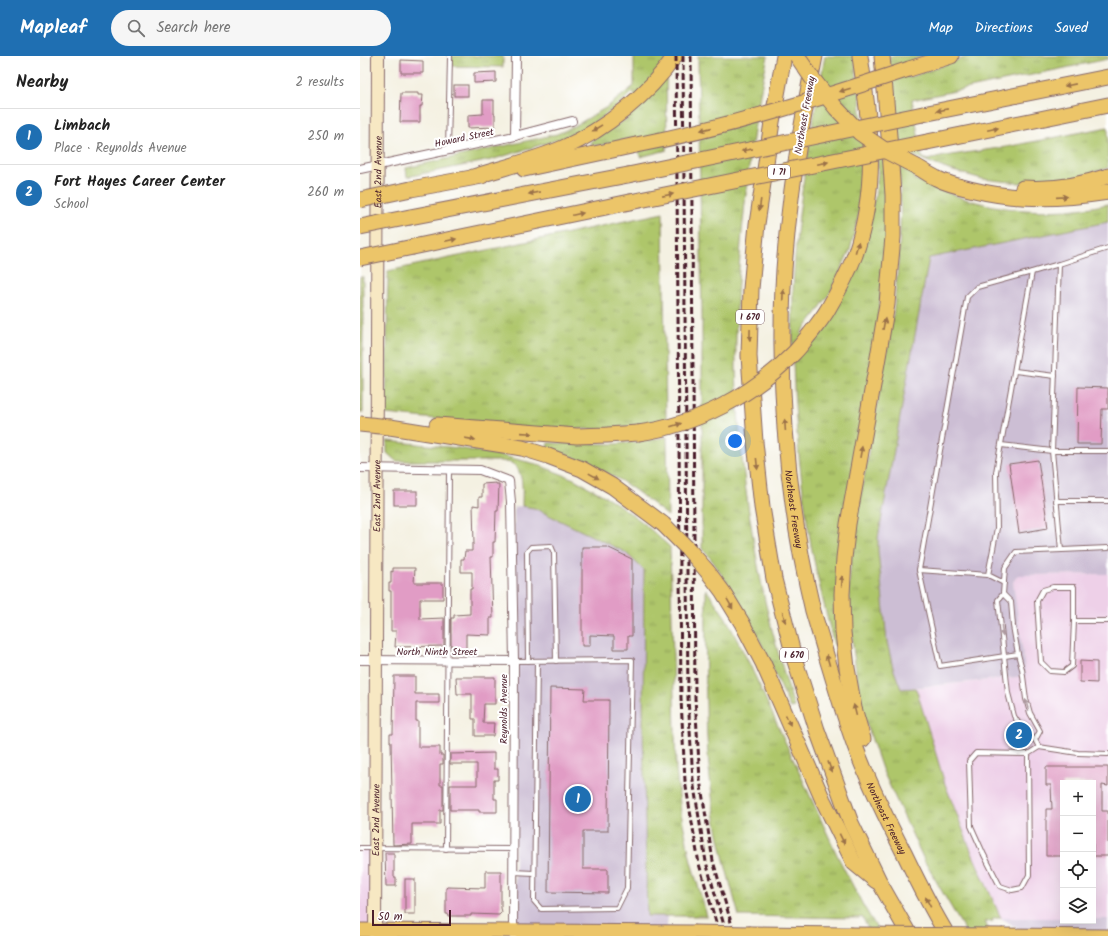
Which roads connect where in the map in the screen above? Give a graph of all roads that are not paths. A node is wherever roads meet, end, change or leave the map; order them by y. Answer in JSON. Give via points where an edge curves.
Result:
{"nodes":[{"id":1,"x":378,"y":56,"type":"edge"},
{"id":2,"x":450,"y":56,"type":"edge"},
{"id":3,"x":516,"y":56,"type":"edge"},
{"id":4,"x":675,"y":56,"type":"edge"},
{"id":5,"x":784,"y":56,"type":"edge"},
{"id":6,"x":798,"y":56,"type":"edge"},
{"id":7,"x":815,"y":56,"type":"edge"},
{"id":8,"x":860,"y":56,"type":"edge"},
{"id":9,"x":882,"y":56,"type":"edge"},
{"id":10,"x":951,"y":56,"type":"edge"},
{"id":11,"x":1108,"y":77,"type":"edge"},
{"id":12,"x":1108,"y":105,"type":"edge"},
{"id":13,"x":572,"y":121,"type":"dead end"},
{"id":14,"x":516,"y":136,"type":"junction"},
{"id":15,"x":448,"y":150,"type":"junction"},
{"id":16,"x":377,"y":166,"type":"junction"},
{"id":17,"x":917,"y":167,"type":"junction"},
{"id":18,"x":360,"y":169,"type":"edge"},
{"id":19,"x":1108,"y":176,"type":"edge"},
{"id":20,"x":473,"y":177,"type":"junction"},
{"id":21,"x":1108,"y":192,"type":"edge"},
{"id":22,"x":360,"y":200,"type":"edge"},
{"id":23,"x":360,"y":227,"type":"edge"},
{"id":24,"x":1108,"y":248,"type":"edge"},
{"id":25,"x":360,"y":258,"type":"edge"},
{"id":26,"x":1059,"y":264,"type":"junction"},
{"id":27,"x":1032,"y":272,"type":"junction"},
{"id":28,"x":1015,"y":371,"type":"junction"},
{"id":29,"x":1055,"y":376,"type":"junction"},
{"id":30,"x":360,"y":424,"type":"edge"},
{"id":31,"x":390,"y":427,"type":"junction"},
{"id":32,"x":1001,"y":445,"type":"junction"},
{"id":33,"x":1052,"y":451,"type":"junction"},
{"id":34,"x":1108,"y":451,"type":"edge"},
{"id":35,"x":360,"y":468,"type":"edge"},
{"id":36,"x":377,"y":469,"type":"junction"},
{"id":37,"x":450,"y":470,"type":"junction"},
{"id":38,"x":1056,"y":501,"type":"junction"},
{"id":39,"x":1108,"y":501,"type":"edge"},
{"id":40,"x":1108,"y":548,"type":"edge"},
{"id":41,"x":1061,"y":550,"type":"junction"},
{"id":42,"x":919,"y":570,"type":"junction"},
{"id":43,"x":988,"y":575,"type":"junction"},
{"id":44,"x":1004,"y":582,"type":"junction"},
{"id":45,"x":1003,"y":594,"type":"junction"},
{"id":46,"x":1074,"y":621,"type":"junction"},
{"id":47,"x":1108,"y":621,"type":"edge"},
{"id":48,"x":1018,"y":654,"type":"junction"},
{"id":49,"x":1004,"y":656,"type":"junction"},
{"id":50,"x":360,"y":660,"type":"edge"},
{"id":51,"x":376,"y":661,"type":"junction"},
{"id":52,"x":448,"y":661,"type":"junction"},
{"id":53,"x":514,"y":661,"type":"junction"},
{"id":54,"x":528,"y":661,"type":"junction"},
{"id":55,"x":556,"y":661,"type":"junction"},
{"id":56,"x":537,"y":662,"type":"junction"},
{"id":57,"x":1035,"y":740,"type":"junction"},
{"id":58,"x":1039,"y":747,"type":"junction"},
{"id":59,"x":1028,"y":754,"type":"junction"},
{"id":60,"x":1108,"y":754,"type":"edge"},
{"id":61,"x":884,"y":815,"type":"junction"},
{"id":62,"x":360,"y":848,"type":"edge"},
{"id":63,"x":375,"y":848,"type":"junction"},
{"id":64,"x":446,"y":848,"type":"junction"},
{"id":65,"x":513,"y":849,"type":"junction"},
{"id":66,"x":513,"y":872,"type":"junction"},
{"id":67,"x":534,"y":873,"type":"junction"},
{"id":68,"x":881,"y":885,"type":"junction"},
{"id":69,"x":360,"y":930,"type":"edge"},
{"id":70,"x":375,"y":933,"type":"edge"},
{"id":71,"x":513,"y":933,"type":"edge"},
{"id":72,"x":910,"y":936,"type":"edge"},
{"id":73,"x":948,"y":936,"type":"edge"},
{"id":74,"x":1108,"y":936,"type":"edge"}],
"edges":[{"from":1,"to":16,"type":"street","name":"East 2nd Avenue"},
{"from":2,"to":15,"type":"lane"},
{"from":3,"to":14,"type":"street"},
{"from":4,"to":20,"type":"highway","one_way":true,"via":[[648,89],[612,120],[586,136],[563,148]]},
{"from":5,"to":68,"type":"highway","number":"I 670","one_way":true,"via":[[757,224],[750,289],[749,356],[762,507],[774,579],[814,723],[851,823]]},
{"from":6,"to":17,"type":"highway","bridge":true,"via":[[836,108],[860,133],[886,151]]},
{"from":61,"to":7,"type":"highway","name":"Northeast Freeway","one_way":true,"via":[[856,747],[813,611],[788,464],[782,328],[785,253],[797,151]]},
{"from":31,"to":8,"type":"highway","one_way":true,"bridge":true,"via":[[439,425],[577,436],[638,433],[674,426],[703,415],[729,403],[772,373],[795,352],[827,310],[855,255],[863,226],[870,175],[868,109]]},
{"from":61,"to":9,"type":"highway","one_way":true,"via":[[854,708],[843,632],[842,594],[848,524],[890,280],[893,195]]},
{"from":10,"to":20,"type":"highway","one_way":true,"bridge":true,"via":[[732,123],[509,172]]},
{"from":11,"to":23,"type":"highway","one_way":true,"bridge":true},
{"from":25,"to":12,"type":"highway","number":"I 71","one_way":true,"bridge":true},
{"from":13,"to":14,"type":"street","name":"Howard Street"},
{"from":14,"to":15,"type":"street","name":"Howard Street"},
{"from":15,"to":16,"type":"street","name":"Howard Street"},
{"from":16,"to":18,"type":"street","name":"Howard Street"},
{"from":16,"to":36,"type":"street","name":"East 2nd Avenue"},
{"from":17,"to":19,"type":"highway","via":[[975,184],[1000,188],[1060,187]]},
{"from":17,"to":21,"type":"highway","one_way":true,"via":[[936,178],[963,188],[991,194],[1049,198]]},
{"from":20,"to":22,"type":"highway","bridge":true},
{"from":24,"to":26,"type":"lane"},
{"from":26,"to":27,"type":"lane"},
{"from":26,"to":29,"type":"lane"},
{"from":27,"to":28,"type":"lane"},
{"from":27,"to":42,"type":"lane","via":[[977,287],[967,297]]},
{"from":28,"to":29,"type":"lane"},
{"from":28,"to":32,"type":"lane"},
{"from":29,"to":33,"type":"lane"},
{"from":30,"to":31,"type":"highway","bridge":true},
{"from":31,"to":68,"type":"highway","one_way":true,"bridge":true,"via":[[522,448],[548,456],[582,469],[612,486],[664,524],[708,572],[742,623],[763,663],[823,800],[854,863]]},
{"from":32,"to":33,"type":"lane"},
{"from":32,"to":43,"type":"lane","via":[[996,472],[997,528]]},
{"from":33,"to":34,"type":"lane"},
{"from":33,"to":38,"type":"lane"},
{"from":35,"to":36,"type":"street"},
{"from":36,"to":37,"type":"street"},
{"from":36,"to":51,"type":"street","name":"East 2nd Avenue"},
{"from":37,"to":52,"type":"lane"},
{"from":37,"to":53,"type":"street","name":"Reynolds Avenue","via":[[480,470],[508,481],[511,502]]},
{"from":38,"to":39,"type":"lane"},
{"from":38,"to":41,"type":"lane"},
{"from":40,"to":41,"type":"lane"},
{"from":41,"to":44,"type":"lane","via":[[1016,552],[1005,568]]},
{"from":42,"to":43,"type":"lane"},
{"from":42,"to":49,"type":"lane","via":[[940,666]]},
{"from":43,"to":44,"type":"lane"},
{"from":44,"to":45,"type":"lane"},
{"from":45,"to":48,"type":"lane","via":[[1011,602]]},
{"from":45,"to":49,"type":"lane","one_way":true,"via":[[998,600]]},
{"from":46,"to":46,"type":"lane","via":[[1072,666],[1064,672],[1050,671],[1041,662],[1037,601],[1043,590],[1053,587],[1074,587]]},
{"from":46,"to":47,"type":"lane"},
{"from":48,"to":49,"type":"lane"},
{"from":57,"to":48,"type":"lane","one_way":true,"via":[[1040,731],[1030,713]]},
{"from":49,"to":57,"type":"lane","via":[[1008,693],[1014,716],[1026,735]]},
{"from":50,"to":51,"type":"street","name":"North Ninth Street"},
{"from":51,"to":52,"type":"street","name":"North Ninth Street"},
{"from":51,"to":63,"type":"street","name":"East 2nd Avenue"},
{"from":52,"to":53,"type":"street","name":"North Ninth Street"},
{"from":52,"to":64,"type":"lane"},
{"from":53,"to":54,"type":"lane"},
{"from":53,"to":65,"type":"street","name":"Reynolds Avenue"},
{"from":54,"to":55,"type":"lane","via":[[527,552],[531,547],[551,546],[554,553]]},
{"from":54,"to":56,"type":"lane"},
{"from":55,"to":56,"type":"lane"},
{"from":55,"to":67,"type":"lane","via":[[632,660],[627,888],[617,908],[541,909],[534,901]]},
{"from":56,"to":67,"type":"lane"},
{"from":57,"to":58,"type":"lane"},
{"from":58,"to":59,"type":"lane"},
{"from":58,"to":60,"type":"lane","via":[[1078,753]]},
{"from":59,"to":59,"type":"lane","via":[[1029,875],[1022,888],[1012,890],[1000,886],[971,826],[969,761],[976,753]]},
{"from":73,"to":61,"type":"highway","name":"Northeast Freeway","one_way":true,"via":[[933,912]]},
{"from":62,"to":63,"type":"lane"},
{"from":63,"to":64,"type":"lane"},
{"from":63,"to":70,"type":"street","name":"East 2nd Avenue"},
{"from":64,"to":65,"type":"lane"},
{"from":65,"to":66,"type":"street","name":"Reynolds Avenue"},
{"from":66,"to":67,"type":"lane"},
{"from":66,"to":71,"type":"street","name":"Reynolds Avenue"},
{"from":68,"to":72,"type":"highway","number":"I 670"},
{"from":69,"to":70,"type":"main road"},
{"from":70,"to":71,"type":"main road"},
{"from":71,"to":74,"type":"main road","bridge":true}]}
